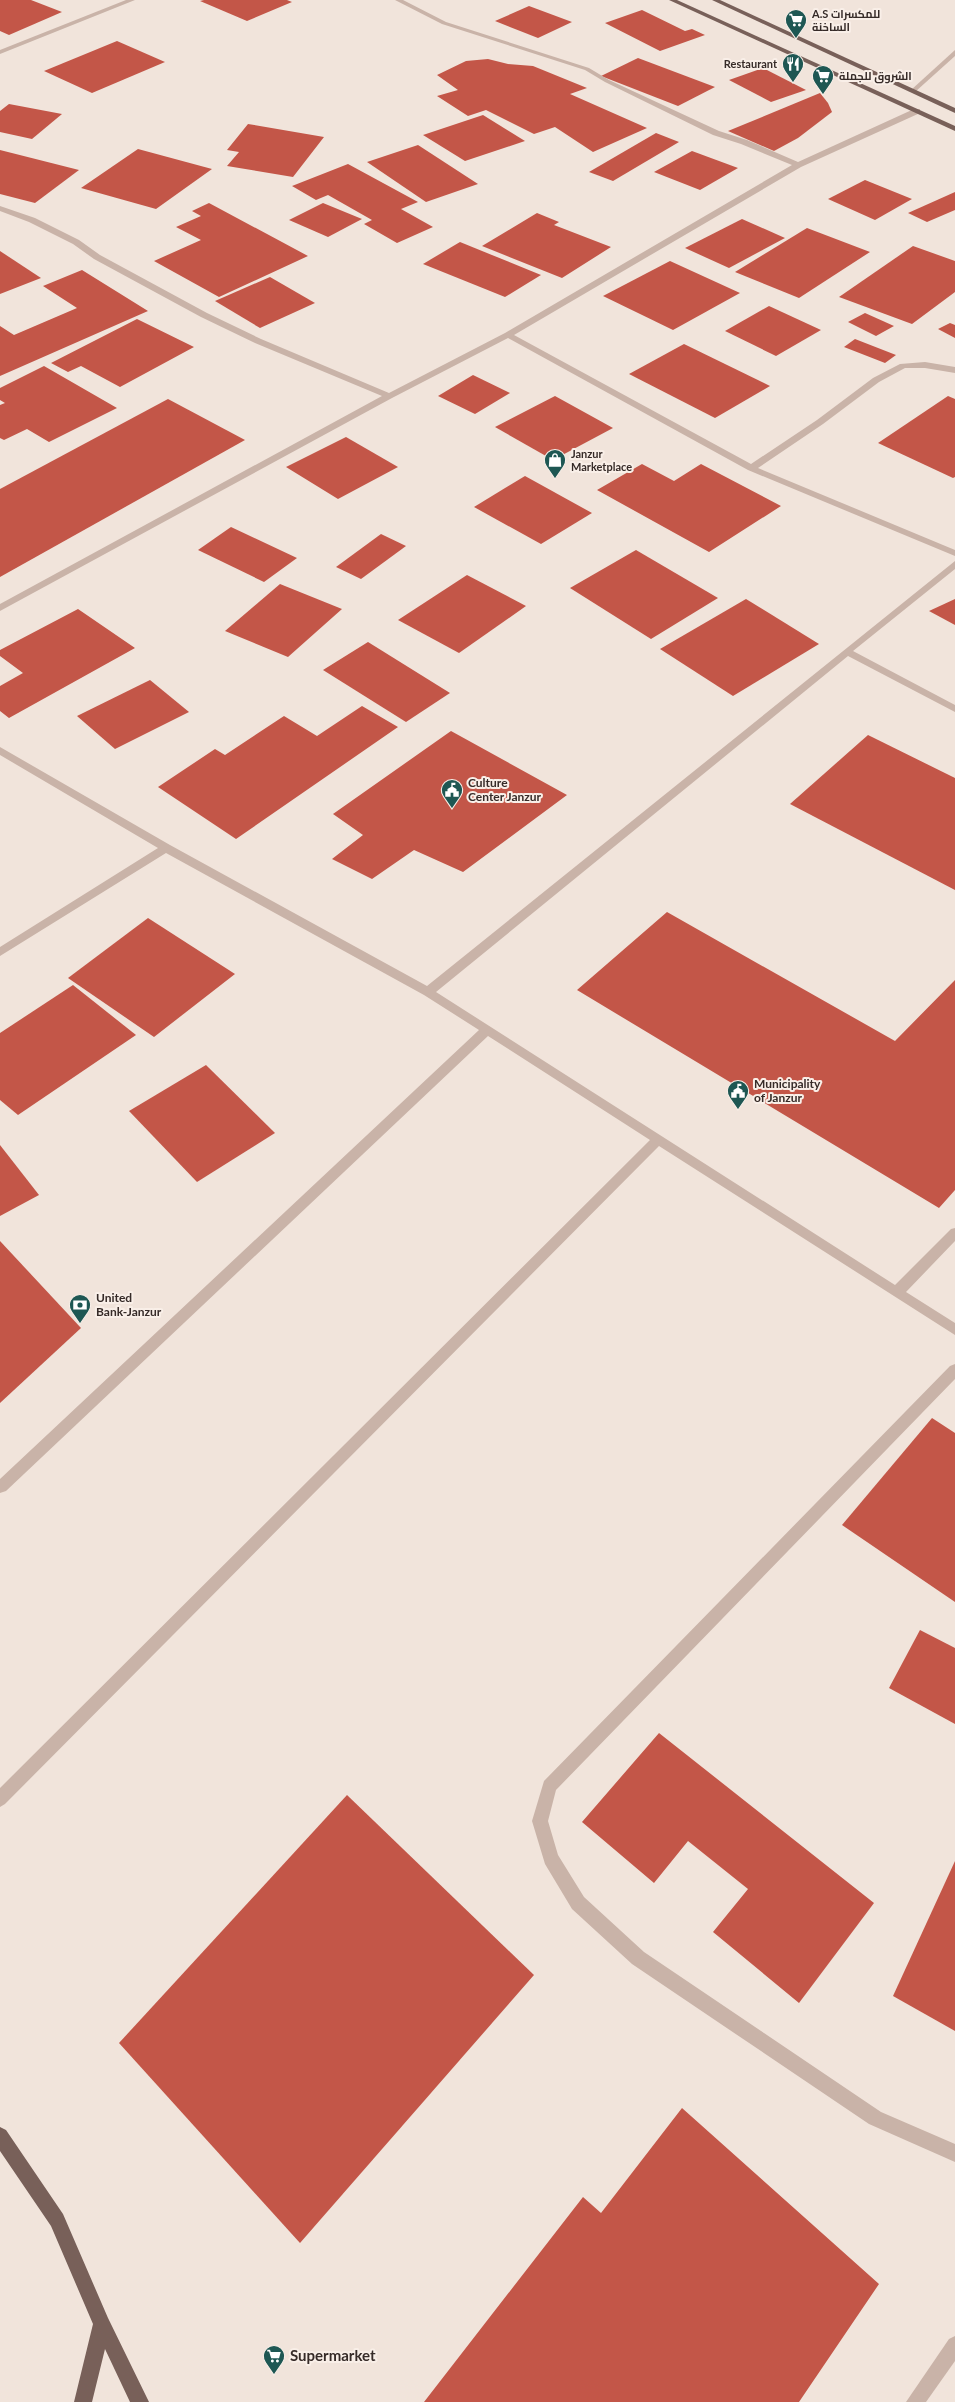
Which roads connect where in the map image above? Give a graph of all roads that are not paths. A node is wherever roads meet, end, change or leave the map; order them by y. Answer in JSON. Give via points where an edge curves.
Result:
{"nodes":[{"id":1,"x":132,"y":0,"type":"edge"},
{"id":2,"x":398,"y":0,"type":"edge"},
{"id":3,"x":672,"y":0,"type":"edge"},
{"id":4,"x":715,"y":0,"type":"edge"},
{"id":5,"x":0,"y":52,"type":"edge"},
{"id":6,"x":955,"y":52,"type":"edge"},
{"id":7,"x":952,"y":60,"type":"edge"},
{"id":8,"x":913,"y":91,"type":"junction"},
{"id":9,"x":917,"y":111,"type":"junction"},
{"id":10,"x":955,"y":111,"type":"edge"},
{"id":11,"x":955,"y":129,"type":"edge"},
{"id":12,"x":798,"y":165,"type":"junction"},
{"id":13,"x":0,"y":208,"type":"edge"},
{"id":14,"x":508,"y":335,"type":"junction"},
{"id":15,"x":955,"y":370,"type":"edge"},
{"id":16,"x":389,"y":396,"type":"junction"},
{"id":17,"x":751,"y":468,"type":"junction"},
{"id":18,"x":955,"y":553,"type":"edge"},
{"id":19,"x":955,"y":564,"type":"edge"},
{"id":20,"x":0,"y":608,"type":"edge"},
{"id":21,"x":847,"y":652,"type":"junction"},
{"id":22,"x":955,"y":709,"type":"edge"},
{"id":23,"x":0,"y":750,"type":"edge"},
{"id":24,"x":166,"y":848,"type":"junction"},
{"id":25,"x":0,"y":952,"type":"edge"},
{"id":26,"x":428,"y":992,"type":"junction"},
{"id":27,"x":487,"y":1030,"type":"junction"},
{"id":28,"x":658,"y":1140,"type":"junction"},
{"id":29,"x":955,"y":1233,"type":"edge"},
{"id":30,"x":897,"y":1292,"type":"junction"},
{"id":31,"x":955,"y":1330,"type":"edge"},
{"id":32,"x":955,"y":1370,"type":"edge"},
{"id":33,"x":0,"y":1487,"type":"edge"},
{"id":34,"x":0,"y":1799,"type":"edge"},
{"id":35,"x":0,"y":2136,"type":"edge"},
{"id":36,"x":955,"y":2153,"type":"edge"},
{"id":37,"x":102,"y":2324,"type":"junction"},
{"id":38,"x":955,"y":2345,"type":"edge"},
{"id":39,"x":83,"y":2402,"type":"edge"},
{"id":40,"x":140,"y":2402,"type":"edge"},
{"id":41,"x":915,"y":2402,"type":"edge"}],
"edges":[{"from":1,"to":5,"type":"street"},
{"from":2,"to":12,"type":"street","via":[[444,23],[587,69],[716,133]]},
{"from":3,"to":9,"type":"main road"},
{"from":4,"to":8,"type":"main road"},
{"from":6,"to":7,"type":"street"},
{"from":7,"to":8,"type":"street"},
{"from":8,"to":10,"type":"main road"},
{"from":9,"to":11,"type":"main road"},
{"from":9,"to":12,"type":"street"},
{"from":12,"to":14,"type":"street"},
{"from":13,"to":16,"type":"street","via":[[76,242],[97,257],[242,334]]},
{"from":14,"to":16,"type":"street"},
{"from":14,"to":17,"type":"street"},
{"from":15,"to":17,"type":"street","via":[[925,365],[903,366],[876,380]]},
{"from":16,"to":20,"type":"street"},
{"from":17,"to":18,"type":"street"},
{"from":19,"to":21,"type":"street"},
{"from":21,"to":22,"type":"street"},
{"from":21,"to":26,"type":"street"},
{"from":23,"to":24,"type":"street"},
{"from":24,"to":25,"type":"street"},
{"from":24,"to":26,"type":"street"},
{"from":26,"to":27,"type":"street"},
{"from":27,"to":28,"type":"street"},
{"from":27,"to":33,"type":"street"},
{"from":28,"to":30,"type":"street"},
{"from":28,"to":34,"type":"street"},
{"from":29,"to":30,"type":"street"},
{"from":30,"to":31,"type":"street"},
{"from":32,"to":36,"type":"street","via":[[549,1786],[540,1821],[551,1858],[578,1903],[638,1958],[875,2118]]},
{"from":35,"to":37,"type":"main road","via":[[57,2220]]},
{"from":37,"to":39,"type":"main road"},
{"from":37,"to":40,"type":"main road"},
{"from":38,"to":41,"type":"street"}]}
